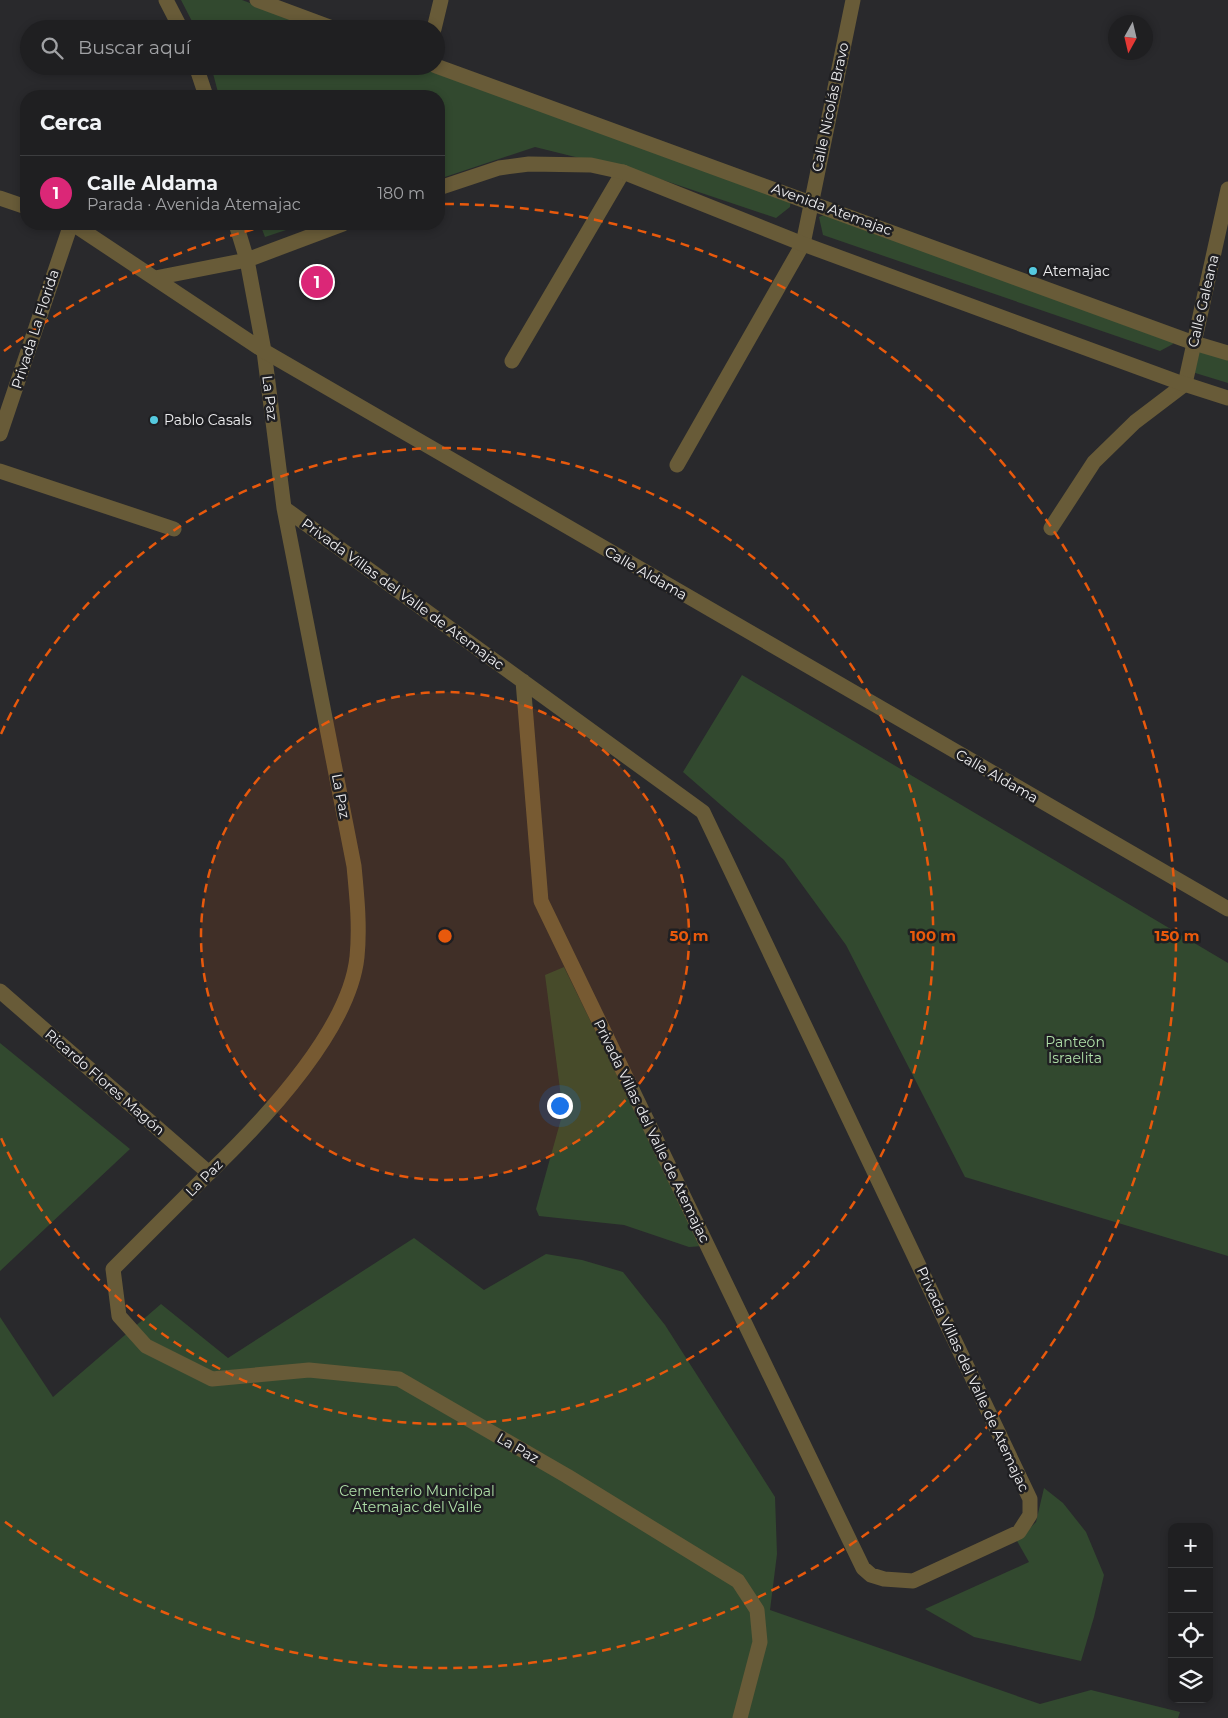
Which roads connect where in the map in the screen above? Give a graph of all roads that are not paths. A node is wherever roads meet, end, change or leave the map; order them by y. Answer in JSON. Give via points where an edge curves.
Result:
{"nodes":[{"id":1,"x":166,"y":0,"type":"edge"},
{"id":2,"x":257,"y":0,"type":"edge"},
{"id":3,"x":441,"y":0,"type":"edge"},
{"id":4,"x":853,"y":0,"type":"edge"},
{"id":5,"x":177,"y":20,"type":"edge"},
{"id":6,"x":311,"y":20,"type":"edge"},
{"id":7,"x":436,"y":20,"type":"edge"},
{"id":8,"x":445,"y":69,"type":"edge"},
{"id":9,"x":199,"y":75,"type":"edge"},
{"id":10,"x":204,"y":90,"type":"edge"},
{"id":11,"x":623,"y":172,"type":"junction"},
{"id":12,"x":445,"y":186,"type":"edge"},
{"id":13,"x":1228,"y":188,"type":"edge"},
{"id":14,"x":0,"y":198,"type":"edge"},
{"id":15,"x":810,"y":201,"type":"junction"},
{"id":16,"x":20,"y":205,"type":"edge"},
{"id":17,"x":70,"y":230,"type":"edge"},
{"id":18,"x":81,"y":230,"type":"edge"},
{"id":19,"x":238,"y":230,"type":"edge"},
{"id":20,"x":327,"y":230,"type":"edge"},
{"id":21,"x":803,"y":244,"type":"junction"},
{"id":22,"x":247,"y":260,"type":"junction"},
{"id":23,"x":155,"y":278,"type":"junction"},
{"id":24,"x":1194,"y":343,"type":"junction"},
{"id":25,"x":264,"y":351,"type":"junction"},
{"id":26,"x":1228,"y":353,"type":"edge"},
{"id":27,"x":512,"y":361,"type":"dead end"},
{"id":28,"x":1184,"y":384,"type":"junction"},
{"id":29,"x":1228,"y":398,"type":"edge"},
{"id":30,"x":0,"y":434,"type":"edge"},
{"id":31,"x":677,"y":465,"type":"dead end"},
{"id":32,"x":0,"y":471,"type":"edge"},
{"id":33,"x":284,"y":508,"type":"junction"},
{"id":34,"x":1051,"y":528,"type":"dead end"},
{"id":35,"x":174,"y":529,"type":"dead end"},
{"id":36,"x":523,"y":681,"type":"junction"},
{"id":37,"x":1228,"y":909,"type":"edge"},
{"id":38,"x":0,"y":991,"type":"edge"},
{"id":39,"x":209,"y":1173,"type":"junction"},
{"id":40,"x":740,"y":1718,"type":"edge"}],
"edges":[{"from":1,"to":5,"type":"street"},
{"from":2,"to":6,"type":"street"},
{"from":3,"to":7,"type":"street"},
{"from":4,"to":15,"type":"street","name":"Calle Nicolás Bravo"},
{"from":8,"to":15,"type":"street","name":"Avenida Atemajac"},
{"from":9,"to":10,"type":"street"},
{"from":11,"to":12,"type":"street","via":[[590,165],[529,164],[499,168]]},
{"from":11,"to":21,"type":"street"},
{"from":11,"to":27,"type":"street"},
{"from":13,"to":24,"type":"street","name":"Calle Galeana"},
{"from":14,"to":16,"type":"street"},
{"from":15,"to":21,"type":"street","name":"Calle Nicolás Bravo"},
{"from":15,"to":24,"type":"street","name":"Avenida Atemajac"},
{"from":17,"to":30,"type":"street","name":"Privada La Florida"},
{"from":18,"to":23,"type":"street","name":"Calle Aldama"},
{"from":19,"to":22,"type":"street","name":"La Paz"},
{"from":20,"to":22,"type":"street"},
{"from":21,"to":28,"type":"street"},
{"from":21,"to":31,"type":"street"},
{"from":22,"to":23,"type":"street"},
{"from":22,"to":25,"type":"street","name":"La Paz"},
{"from":23,"to":25,"type":"street","name":"Calle Aldama"},
{"from":24,"to":26,"type":"street","name":"Avenida Atemajac"},
{"from":24,"to":28,"type":"street","name":"Calle Galeana"},
{"from":25,"to":33,"type":"street","name":"La Paz"},
{"from":25,"to":37,"type":"street","name":"Calle Aldama"},
{"from":28,"to":29,"type":"street"},
{"from":28,"to":34,"type":"street","via":[[1135,422],[1094,462]]},
{"from":32,"to":35,"type":"street"},
{"from":33,"to":36,"type":"street","name":"Privada Villas del Valle de Atemajac"},
{"from":33,"to":39,"type":"street","name":"La Paz","via":[[354,866],[357,959],[345,1001],[306,1065],[254,1129]]},
{"from":36,"to":36,"type":"street","name":"Privada Villas del Valle de Atemajac","via":[[704,812],[1030,1499],[1030,1515],[1019,1532],[913,1581],[884,1579],[863,1568],[541,901]]},
{"from":38,"to":39,"type":"street","name":"Ricardo Flores Magón"},
{"from":39,"to":40,"type":"street","name":"La Paz","via":[[113,1269],[119,1316],[146,1346],[212,1379],[309,1370],[399,1380],[567,1476],[738,1581],[757,1610],[760,1642]]}]}
